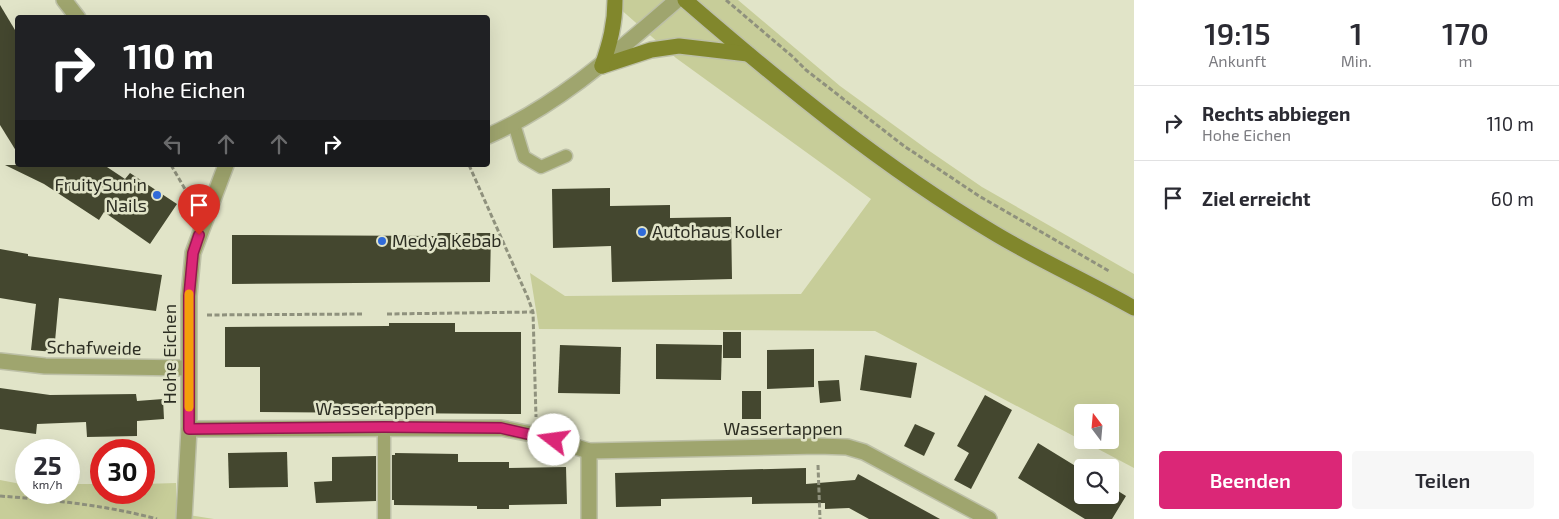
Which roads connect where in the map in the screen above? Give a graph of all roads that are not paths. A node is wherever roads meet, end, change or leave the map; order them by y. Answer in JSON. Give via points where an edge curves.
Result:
{"nodes":[{"id":1,"x":64,"y":0,"type":"edge"},
{"id":2,"x":615,"y":0,"type":"edge"},
{"id":3,"x":677,"y":0,"type":"edge"},
{"id":4,"x":685,"y":0,"type":"edge"},
{"id":5,"x":76,"y":15,"type":"edge"},
{"id":6,"x":748,"y":54,"type":"junction"},
{"id":7,"x":602,"y":66,"type":"junction"},
{"id":8,"x":514,"y":124,"type":"junction"},
{"id":9,"x":490,"y":135,"type":"edge"},
{"id":10,"x":566,"y":156,"type":"dead end"},
{"id":11,"x":225,"y":167,"type":"edge"},
{"id":12,"x":1134,"y":308,"type":"edge"},
{"id":13,"x":0,"y":361,"type":"edge"},
{"id":14,"x":188,"y":368,"type":"junction"},
{"id":15,"x":384,"y":427,"type":"junction"},
{"id":16,"x":189,"y":429,"type":"junction"},
{"id":17,"x":589,"y":451,"type":"junction"},
{"id":18,"x":184,"y":519,"type":"edge"},
{"id":19,"x":384,"y":519,"type":"edge"},
{"id":20,"x":589,"y":519,"type":"edge"},
{"id":21,"x":989,"y":519,"type":"edge"}],
"edges":[{"from":1,"to":5,"type":"street"},
{"from":2,"to":7,"type":"street","via":[[612,38]]},
{"from":3,"to":7,"type":"street"},
{"from":4,"to":6,"type":"street"},
{"from":6,"to":7,"type":"street","via":[[679,46],[651,50]]},
{"from":6,"to":12,"type":"street","via":[[820,112],[952,207],[995,234]]},
{"from":7,"to":8,"type":"street"},
{"from":8,"to":9,"type":"street"},
{"from":8,"to":10,"type":"lane","via":[[524,157],[541,167]]},
{"from":11,"to":14,"type":"street","name":"Hohe Eichen","via":[[193,253]]},
{"from":13,"to":14,"type":"street","name":"Schafweide","via":[[45,366]]},
{"from":14,"to":16,"type":"street","name":"Hohe Eichen"},
{"from":15,"to":16,"type":"street","name":"Wassertappen"},
{"from":15,"to":17,"type":"street","name":"Wassertappen","via":[[501,428]]},
{"from":15,"to":19,"type":"lane"},
{"from":16,"to":18,"type":"street","name":"Hohe Eichen"},
{"from":17,"to":20,"type":"street"},
{"from":17,"to":21,"type":"street","name":"Wassertappen","via":[[847,447],[864,452]]}]}
